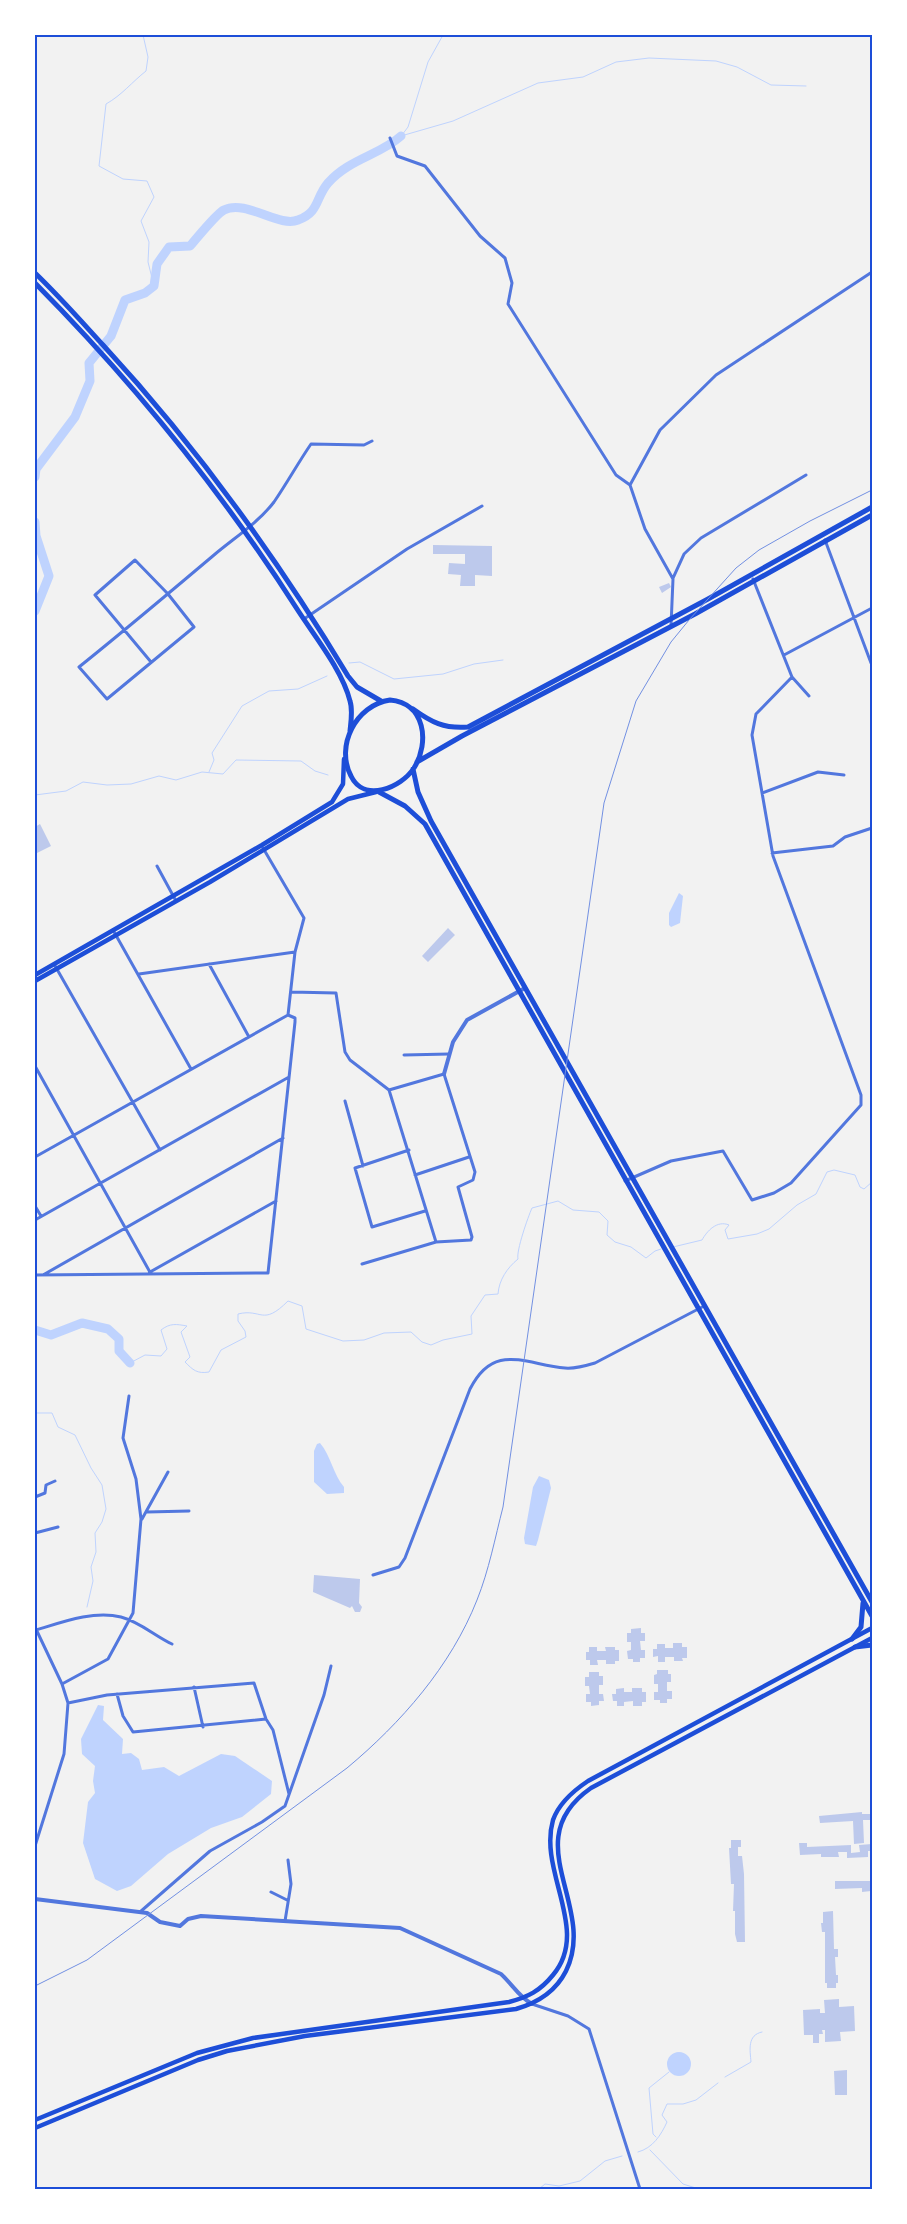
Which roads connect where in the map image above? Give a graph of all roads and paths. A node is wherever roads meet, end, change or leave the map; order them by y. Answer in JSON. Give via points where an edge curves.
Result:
{"nodes":[{"id":1,"x":390,"y":138,"type":"dead end"},
{"id":2,"x":872,"y":272,"type":"edge"},
{"id":3,"x":35,"y":273,"type":"edge"},
{"id":4,"x":35,"y":282,"type":"edge"},
{"id":5,"x":177,"y":429,"type":"junction"},
{"id":6,"x":171,"y":434,"type":"junction"},
{"id":7,"x":372,"y":441,"type":"dead end"},
{"id":8,"x":806,"y":475,"type":"dead end"},
{"id":9,"x":630,"y":485,"type":"junction"},
{"id":10,"x":482,"y":506,"type":"dead end"},
{"id":11,"x":872,"y":507,"type":"edge"},
{"id":12,"x":872,"y":515,"type":"edge"},
{"id":13,"x":251,"y":526,"type":"junction"},
{"id":14,"x":244,"y":531,"type":"junction"},
{"id":15,"x":822,"y":534,"type":"junction"},
{"id":16,"x":825,"y":541,"type":"junction"},
{"id":17,"x":751,"y":574,"type":"junction"},
{"id":18,"x":673,"y":579,"type":"junction"},
{"id":19,"x":754,"y":581,"type":"junction"},
{"id":20,"x":168,"y":594,"type":"junction"},
{"id":21,"x":872,"y":608,"type":"edge"},
{"id":22,"x":311,"y":614,"type":"junction"},
{"id":23,"x":671,"y":618,"type":"junction"},
{"id":24,"x":854,"y":618,"type":"junction"},
{"id":25,"x":304,"y":619,"type":"junction"},
{"id":26,"x":671,"y":626,"type":"junction"},
{"id":27,"x":125,"y":630,"type":"junction"},
{"id":28,"x":784,"y":655,"type":"junction"},
{"id":29,"x":152,"y":662,"type":"junction"},
{"id":30,"x":871,"y":663,"type":"edge"},
{"id":31,"x":792,"y":677,"type":"junction"},
{"id":32,"x":809,"y":696,"type":"dead end"},
{"id":33,"x":381,"y":701,"type":"junction"},
{"id":34,"x":413,"y":709,"type":"junction"},
{"id":35,"x":350,"y":731,"type":"junction"},
{"id":36,"x":344,"y":755,"type":"junction"},
{"id":37,"x":417,"y":762,"type":"junction"},
{"id":38,"x":413,"y":769,"type":"junction"},
{"id":39,"x":844,"y":775,"type":"dead end"},
{"id":40,"x":379,"y":792,"type":"junction"},
{"id":41,"x":762,"y":793,"type":"junction"},
{"id":42,"x":872,"y":828,"type":"edge"},
{"id":43,"x":263,"y":848,"type":"junction"},
{"id":44,"x":772,"y":853,"type":"junction"},
{"id":45,"x":158,"y":866,"type":"dead end"},
{"id":46,"x":172,"y":895,"type":"junction"},
{"id":47,"x":176,"y":901,"type":"junction"},
{"id":48,"x":115,"y":933,"type":"junction"},
{"id":49,"x":295,"y":952,"type":"junction"},
{"id":50,"x":209,"y":964,"type":"junction"},
{"id":51,"x":55,"y":966,"type":"junction"},
{"id":52,"x":139,"y":974,"type":"junction"},
{"id":53,"x":35,"y":975,"type":"edge"},
{"id":54,"x":35,"y":981,"type":"edge"},
{"id":55,"x":525,"y":988,"type":"junction"},
{"id":56,"x":291,"y":992,"type":"junction"},
{"id":57,"x":518,"y":992,"type":"junction"},
{"id":58,"x":288,"y":1015,"type":"junction"},
{"id":59,"x":250,"y":1037,"type":"junction"},
{"id":60,"x":449,"y":1054,"type":"junction"},
{"id":61,"x":404,"y":1055,"type":"dead end"},
{"id":62,"x":35,"y":1066,"type":"edge"},
{"id":63,"x":191,"y":1069,"type":"junction"},
{"id":64,"x":444,"y":1074,"type":"junction"},
{"id":65,"x":290,"y":1077,"type":"junction"},
{"id":66,"x":390,"y":1090,"type":"junction"},
{"id":67,"x":345,"y":1101,"type":"dead end"},
{"id":68,"x":133,"y":1102,"type":"junction"},
{"id":69,"x":74,"y":1135,"type":"junction"},
{"id":70,"x":283,"y":1138,"type":"junction"},
{"id":71,"x":160,"y":1150,"type":"junction"},
{"id":72,"x":409,"y":1150,"type":"junction"},
{"id":73,"x":35,"y":1157,"type":"edge"},
{"id":74,"x":469,"y":1157,"type":"junction"},
{"id":75,"x":363,"y":1166,"type":"junction"},
{"id":76,"x":415,"y":1175,"type":"junction"},
{"id":77,"x":632,"y":1178,"type":"junction"},
{"id":78,"x":625,"y":1181,"type":"junction"},
{"id":79,"x":101,"y":1183,"type":"junction"},
{"id":80,"x":276,"y":1201,"type":"junction"},
{"id":81,"x":35,"y":1206,"type":"edge"},
{"id":82,"x":425,"y":1211,"type":"junction"},
{"id":83,"x":41,"y":1216,"type":"junction"},
{"id":84,"x":35,"y":1220,"type":"edge"},
{"id":85,"x":126,"y":1228,"type":"junction"},
{"id":86,"x":436,"y":1242,"type":"junction"},
{"id":87,"x":362,"y":1264,"type":"dead end"},
{"id":88,"x":149,"y":1273,"type":"junction"},
{"id":89,"x":35,"y":1275,"type":"edge"},
{"id":90,"x":43,"y":1275,"type":"junction"},
{"id":91,"x":704,"y":1306,"type":"junction"},
{"id":92,"x":697,"y":1310,"type":"junction"},
{"id":93,"x":129,"y":1396,"type":"dead end"},
{"id":94,"x":168,"y":1472,"type":"dead end"},
{"id":95,"x":55,"y":1481,"type":"dead end"},
{"id":96,"x":35,"y":1497,"type":"edge"},
{"id":97,"x":189,"y":1511,"type":"dead end"},
{"id":98,"x":146,"y":1512,"type":"junction"},
{"id":99,"x":141,"y":1519,"type":"junction"},
{"id":100,"x":58,"y":1528,"type":"dead end"},
{"id":101,"x":35,"y":1533,"type":"edge"},
{"id":102,"x":373,"y":1575,"type":"dead end"},
{"id":103,"x":863,"y":1600,"type":"junction"},
{"id":104,"x":872,"y":1602,"type":"edge"},
{"id":105,"x":872,"y":1616,"type":"edge"},
{"id":106,"x":130,"y":1621,"type":"junction"},
{"id":107,"x":36,"y":1628,"type":"edge"},
{"id":108,"x":872,"y":1628,"type":"edge"},
{"id":109,"x":35,"y":1638,"type":"edge"},
{"id":110,"x":40,"y":1638,"type":"junction"},
{"id":111,"x":872,"y":1638,"type":"edge"},
{"id":112,"x":852,"y":1639,"type":"junction"},
{"id":113,"x":172,"y":1644,"type":"dead end"},
{"id":114,"x":872,"y":1645,"type":"edge"},
{"id":115,"x":855,"y":1647,"type":"junction"},
{"id":116,"x":331,"y":1666,"type":"dead end"},
{"id":117,"x":62,"y":1684,"type":"junction"},
{"id":118,"x":194,"y":1688,"type":"junction"},
{"id":119,"x":117,"y":1694,"type":"junction"},
{"id":120,"x":68,"y":1703,"type":"junction"},
{"id":121,"x":266,"y":1719,"type":"junction"},
{"id":122,"x":204,"y":1727,"type":"junction"},
{"id":123,"x":289,"y":1794,"type":"junction"},
{"id":124,"x":35,"y":1846,"type":"edge"},
{"id":125,"x":288,"y":1860,"type":"dead end"},
{"id":126,"x":271,"y":1892,"type":"dead end"},
{"id":127,"x":35,"y":1899,"type":"edge"},
{"id":128,"x":288,"y":1900,"type":"junction"},
{"id":129,"x":139,"y":1912,"type":"junction"},
{"id":130,"x":285,"y":1921,"type":"junction"},
{"id":131,"x":523,"y":1999,"type":"junction"},
{"id":132,"x":532,"y":2004,"type":"junction"},
{"id":133,"x":35,"y":2120,"type":"edge"},
{"id":134,"x":35,"y":2128,"type":"edge"},
{"id":135,"x":640,"y":2189,"type":"edge"}],
"edges":[{"from":1,"to":9,"type":"street","via":[[397,156],[425,166],[480,236],[505,258],[512,283],[508,304],[616,475]]},
{"from":2,"to":9,"type":"street","via":[[716,375],[660,430]]},
{"from":3,"to":5,"type":"highway"},
{"from":4,"to":6,"type":"highway"},
{"from":5,"to":6,"type":"highway"},
{"from":5,"to":13,"type":"highway"},
{"from":6,"to":14,"type":"highway"},
{"from":7,"to":13,"type":"street","via":[[364,445],[311,444],[274,502]]},
{"from":8,"to":18,"type":"street","via":[[701,538],[684,554]]},
{"from":9,"to":18,"type":"street","via":[[645,529]]},
{"from":10,"to":22,"type":"street","via":[[407,549]]},
{"from":11,"to":15,"type":"highway"},
{"from":12,"to":16,"type":"highway"},
{"from":13,"to":14,"type":"street"},
{"from":13,"to":22,"type":"highway"},
{"from":14,"to":20,"type":"street"},
{"from":14,"to":25,"type":"highway"},
{"from":15,"to":16,"type":"street"},
{"from":15,"to":17,"type":"highway"},
{"from":16,"to":19,"type":"highway"},
{"from":16,"to":24,"type":"street"},
{"from":17,"to":19,"type":"street"},
{"from":17,"to":23,"type":"highway"},
{"from":18,"to":23,"type":"street"},
{"from":19,"to":26,"type":"highway"},
{"from":19,"to":28,"type":"street"},
{"from":20,"to":27,"type":"street"},
{"from":20,"to":27,"type":"street","via":[[135,560],[94,596]]},
{"from":20,"to":29,"type":"street","via":[[194,627]]},
{"from":21,"to":24,"type":"street"},
{"from":22,"to":25,"type":"street"},
{"from":22,"to":33,"type":"highway","via":[[348,676],[357,686]]},
{"from":23,"to":26,"type":"street"},
{"from":23,"to":34,"type":"highway","via":[[468,727],[444,727]]},
{"from":24,"to":28,"type":"street"},
{"from":24,"to":30,"type":"street"},
{"from":25,"to":35,"type":"highway","via":[[348,692]]},
{"from":26,"to":37,"type":"highway"},
{"from":27,"to":29,"type":"street"},
{"from":27,"to":29,"type":"street","via":[[78,667],[107,699]]},
{"from":28,"to":31,"type":"street"},
{"from":31,"to":32,"type":"street"},
{"from":31,"to":41,"type":"street","via":[[756,714],[753,725]]},
{"from":33,"to":34,"type":"highway","via":[[400,701]]},
{"from":33,"to":35,"type":"highway","via":[[360,716]]},
{"from":34,"to":37,"type":"highway","via":[[421,727]]},
{"from":35,"to":36,"type":"highway"},
{"from":36,"to":40,"type":"highway","via":[[355,782]]},
{"from":36,"to":43,"type":"main road","via":[[344,784],[332,802]]},
{"from":37,"to":38,"type":"highway"},
{"from":38,"to":40,"type":"highway","via":[[400,781]]},
{"from":38,"to":55,"type":"highway","via":[[418,792],[431,821]]},
{"from":39,"to":41,"type":"street","via":[[818,772]]},
{"from":40,"to":43,"type":"main road","via":[[348,799]]},
{"from":40,"to":57,"type":"highway","via":[[405,806],[424,824]]},
{"from":41,"to":44,"type":"street"},
{"from":42,"to":44,"type":"street","via":[[845,837],[833,846]]},
{"from":43,"to":46,"type":"main road"},
{"from":43,"to":47,"type":"main road"},
{"from":43,"to":49,"type":"street","via":[[304,918]]},
{"from":44,"to":77,"type":"street","via":[[861,1095],[861,1105],[791,1183],[774,1193],[752,1200],[723,1151],[671,1161]]},
{"from":45,"to":46,"type":"street"},
{"from":46,"to":47,"type":"street"},
{"from":46,"to":48,"type":"main road"},
{"from":47,"to":48,"type":"main road"},
{"from":48,"to":51,"type":"main road"},
{"from":48,"to":52,"type":"street"},
{"from":49,"to":50,"type":"street"},
{"from":49,"to":56,"type":"street"},
{"from":50,"to":52,"type":"street"},
{"from":50,"to":59,"type":"street"},
{"from":51,"to":53,"type":"main road"},
{"from":51,"to":54,"type":"main road"},
{"from":51,"to":68,"type":"street"},
{"from":52,"to":63,"type":"street"},
{"from":55,"to":57,"type":"street"},
{"from":55,"to":77,"type":"highway"},
{"from":56,"to":58,"type":"street"},
{"from":56,"to":66,"type":"street","via":[[336,993],[345,1052],[350,1060]]},
{"from":57,"to":60,"type":"street","via":[[467,1020]]},
{"from":57,"to":78,"type":"highway"},
{"from":58,"to":59,"type":"street"},
{"from":58,"to":65,"type":"street","via":[[295,1018]]},
{"from":59,"to":63,"type":"street"},
{"from":60,"to":61,"type":"street"},
{"from":60,"to":64,"type":"street"},
{"from":62,"to":69,"type":"street"},
{"from":63,"to":68,"type":"street"},
{"from":64,"to":66,"type":"street"},
{"from":64,"to":74,"type":"street"},
{"from":65,"to":70,"type":"street"},
{"from":65,"to":71,"type":"street"},
{"from":66,"to":72,"type":"street"},
{"from":67,"to":75,"type":"street"},
{"from":68,"to":69,"type":"street"},
{"from":68,"to":71,"type":"street"},
{"from":69,"to":73,"type":"street"},
{"from":69,"to":79,"type":"street"},
{"from":70,"to":80,"type":"street"},
{"from":70,"to":85,"type":"street"},
{"from":71,"to":79,"type":"street"},
{"from":72,"to":75,"type":"street"},
{"from":72,"to":76,"type":"street"},
{"from":74,"to":76,"type":"street"},
{"from":74,"to":86,"type":"street","via":[[475,1176],[458,1187],[471,1240]]},
{"from":75,"to":82,"type":"street","via":[[355,1168],[372,1227]]},
{"from":76,"to":82,"type":"street"},
{"from":77,"to":78,"type":"street"},
{"from":77,"to":91,"type":"highway"},
{"from":78,"to":92,"type":"highway"},
{"from":79,"to":83,"type":"street"},
{"from":79,"to":85,"type":"street"},
{"from":80,"to":88,"type":"street"},
{"from":80,"to":88,"type":"street","via":[[268,1273]]},
{"from":81,"to":83,"type":"street"},
{"from":82,"to":86,"type":"street"},
{"from":83,"to":84,"type":"street"},
{"from":85,"to":88,"type":"street"},
{"from":85,"to":90,"type":"street"},
{"from":86,"to":87,"type":"street"},
{"from":88,"to":90,"type":"street"},
{"from":89,"to":90,"type":"street"},
{"from":91,"to":92,"type":"street"},
{"from":91,"to":104,"type":"highway"},
{"from":92,"to":102,"type":"street","via":[[582,1367],[566,1369],[503,1360],[485,1367],[470,1389],[406,1558],[399,1566]]},
{"from":92,"to":103,"type":"highway"},
{"from":93,"to":99,"type":"street","via":[[123,1438],[136,1479]]},
{"from":94,"to":98,"type":"street"},
{"from":95,"to":96,"type":"street","via":[[46,1485],[45,1493]]},
{"from":97,"to":98,"type":"street"},
{"from":98,"to":99,"type":"street"},
{"from":99,"to":106,"type":"street"},
{"from":100,"to":101,"type":"street"},
{"from":103,"to":105,"type":"highway"},
{"from":103,"to":112,"type":"highway","via":[[861,1626]]},
{"from":106,"to":107,"type":"street","via":[[110,1616],[72,1619]]},
{"from":106,"to":113,"type":"street"},
{"from":106,"to":117,"type":"street","via":[[108,1658]]},
{"from":107,"to":110,"type":"street"},
{"from":108,"to":112,"type":"main road"},
{"from":109,"to":110,"type":"street"},
{"from":110,"to":117,"type":"street"},
{"from":111,"to":115,"type":"main road"},
{"from":112,"to":131,"type":"main road","via":[[588,1781],[566,1799],[554,1819],[550,1844],[551,1864],[566,1923],[565,1950],[561,1963],[547,1983]]},
{"from":114,"to":115,"type":"highway"},
{"from":115,"to":132,"type":"main road","via":[[591,1788],[572,1803],[562,1820],[557,1854],[574,1924],[572,1958],[557,1984]]},
{"from":116,"to":123,"type":"street"},
{"from":117,"to":120,"type":"street"},
{"from":118,"to":119,"type":"street"},
{"from":118,"to":121,"type":"street","via":[[254,1683]]},
{"from":118,"to":122,"type":"street"},
{"from":119,"to":120,"type":"street"},
{"from":119,"to":122,"type":"street","via":[[123,1716],[133,1732]]},
{"from":120,"to":124,"type":"street","via":[[64,1754]]},
{"from":121,"to":122,"type":"street"},
{"from":121,"to":123,"type":"street","via":[[273,1730]]},
{"from":123,"to":129,"type":"street","via":[[285,1806],[278,1812],[210,1851]]},
{"from":125,"to":128,"type":"street"},
{"from":126,"to":128,"type":"street"},
{"from":127,"to":129,"type":"street"},
{"from":128,"to":130,"type":"street"},
{"from":129,"to":130,"type":"street","via":[[150,1914],[160,1922],[180,1926],[188,1919],[201,1916]]},
{"from":130,"to":131,"type":"street","via":[[400,1928],[501,1974]]},
{"from":131,"to":132,"type":"street"},
{"from":131,"to":133,"type":"main road","via":[[224,2044]]},
{"from":132,"to":134,"type":"main road","via":[[516,2009],[305,2036],[227,2051]]},
{"from":132,"to":135,"type":"street","via":[[568,2016],[589,2029]]}]}
